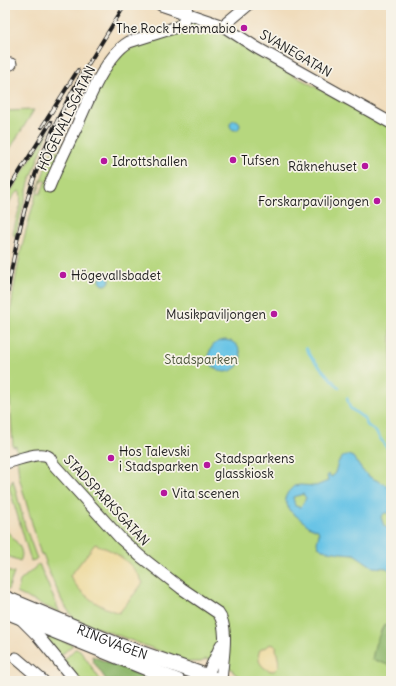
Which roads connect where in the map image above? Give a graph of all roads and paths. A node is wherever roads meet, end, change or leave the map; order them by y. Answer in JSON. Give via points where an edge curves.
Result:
{"nodes":[{"id":1,"x":161,"y":5,"type":"edge"},
{"id":2,"x":248,"y":5,"type":"edge"},
{"id":3,"x":186,"y":9,"type":"edge"},
{"id":4,"x":223,"y":26,"type":"junction"},
{"id":5,"x":391,"y":123,"type":"edge"},
{"id":6,"x":49,"y":187,"type":"dead end"},
{"id":7,"x":5,"y":463,"type":"edge"},
{"id":8,"x":5,"y":598,"type":"edge"},
{"id":9,"x":5,"y":611,"type":"edge"},
{"id":10,"x":21,"y":618,"type":"junction"},
{"id":11,"x":224,"y":639,"type":"junction"},
{"id":12,"x":16,"y":658,"type":"dead end"},
{"id":13,"x":207,"y":679,"type":"edge"},
{"id":14,"x":43,"y":681,"type":"edge"},
{"id":15,"x":75,"y":681,"type":"edge"},
{"id":16,"x":178,"y":681,"type":"edge"},
{"id":17,"x":221,"y":681,"type":"edge"}],
"edges":[{"from":1,"to":3,"type":"street","name":"SVANEGATAN"},
{"from":2,"to":4,"type":"street"},
{"from":3,"to":4,"type":"street","name":"SVANEGATAN"},
{"from":3,"to":6,"type":"street","name":"HÖGEVALLSGATAN","via":[[183,23],[177,28],[128,42],[112,59],[91,95]]},
{"from":4,"to":5,"type":"street","name":"SVANEGATAN","via":[[257,48]]},
{"from":7,"to":11,"type":"street","name":"STADSPARKSGATAN","via":[[38,454],[50,458],[54,466],[121,539],[160,572],[218,614],[223,620]]},
{"from":8,"to":13,"type":"main road","name":"RINGVÄGEN"},
{"from":9,"to":10,"type":"main road","name":"RINGVÄGEN"},
{"from":10,"to":15,"type":"street"},
{"from":10,"to":16,"type":"main road","name":"RINGVÄGEN"},
{"from":11,"to":13,"type":"street","name":"STADSPARKSGATAN"},
{"from":11,"to":17,"type":"street","name":"STADSPARKSGATAN"},
{"from":12,"to":14,"type":"street"},
{"from":13,"to":17,"type":"main road","name":"RINGVÄGEN"}]}
